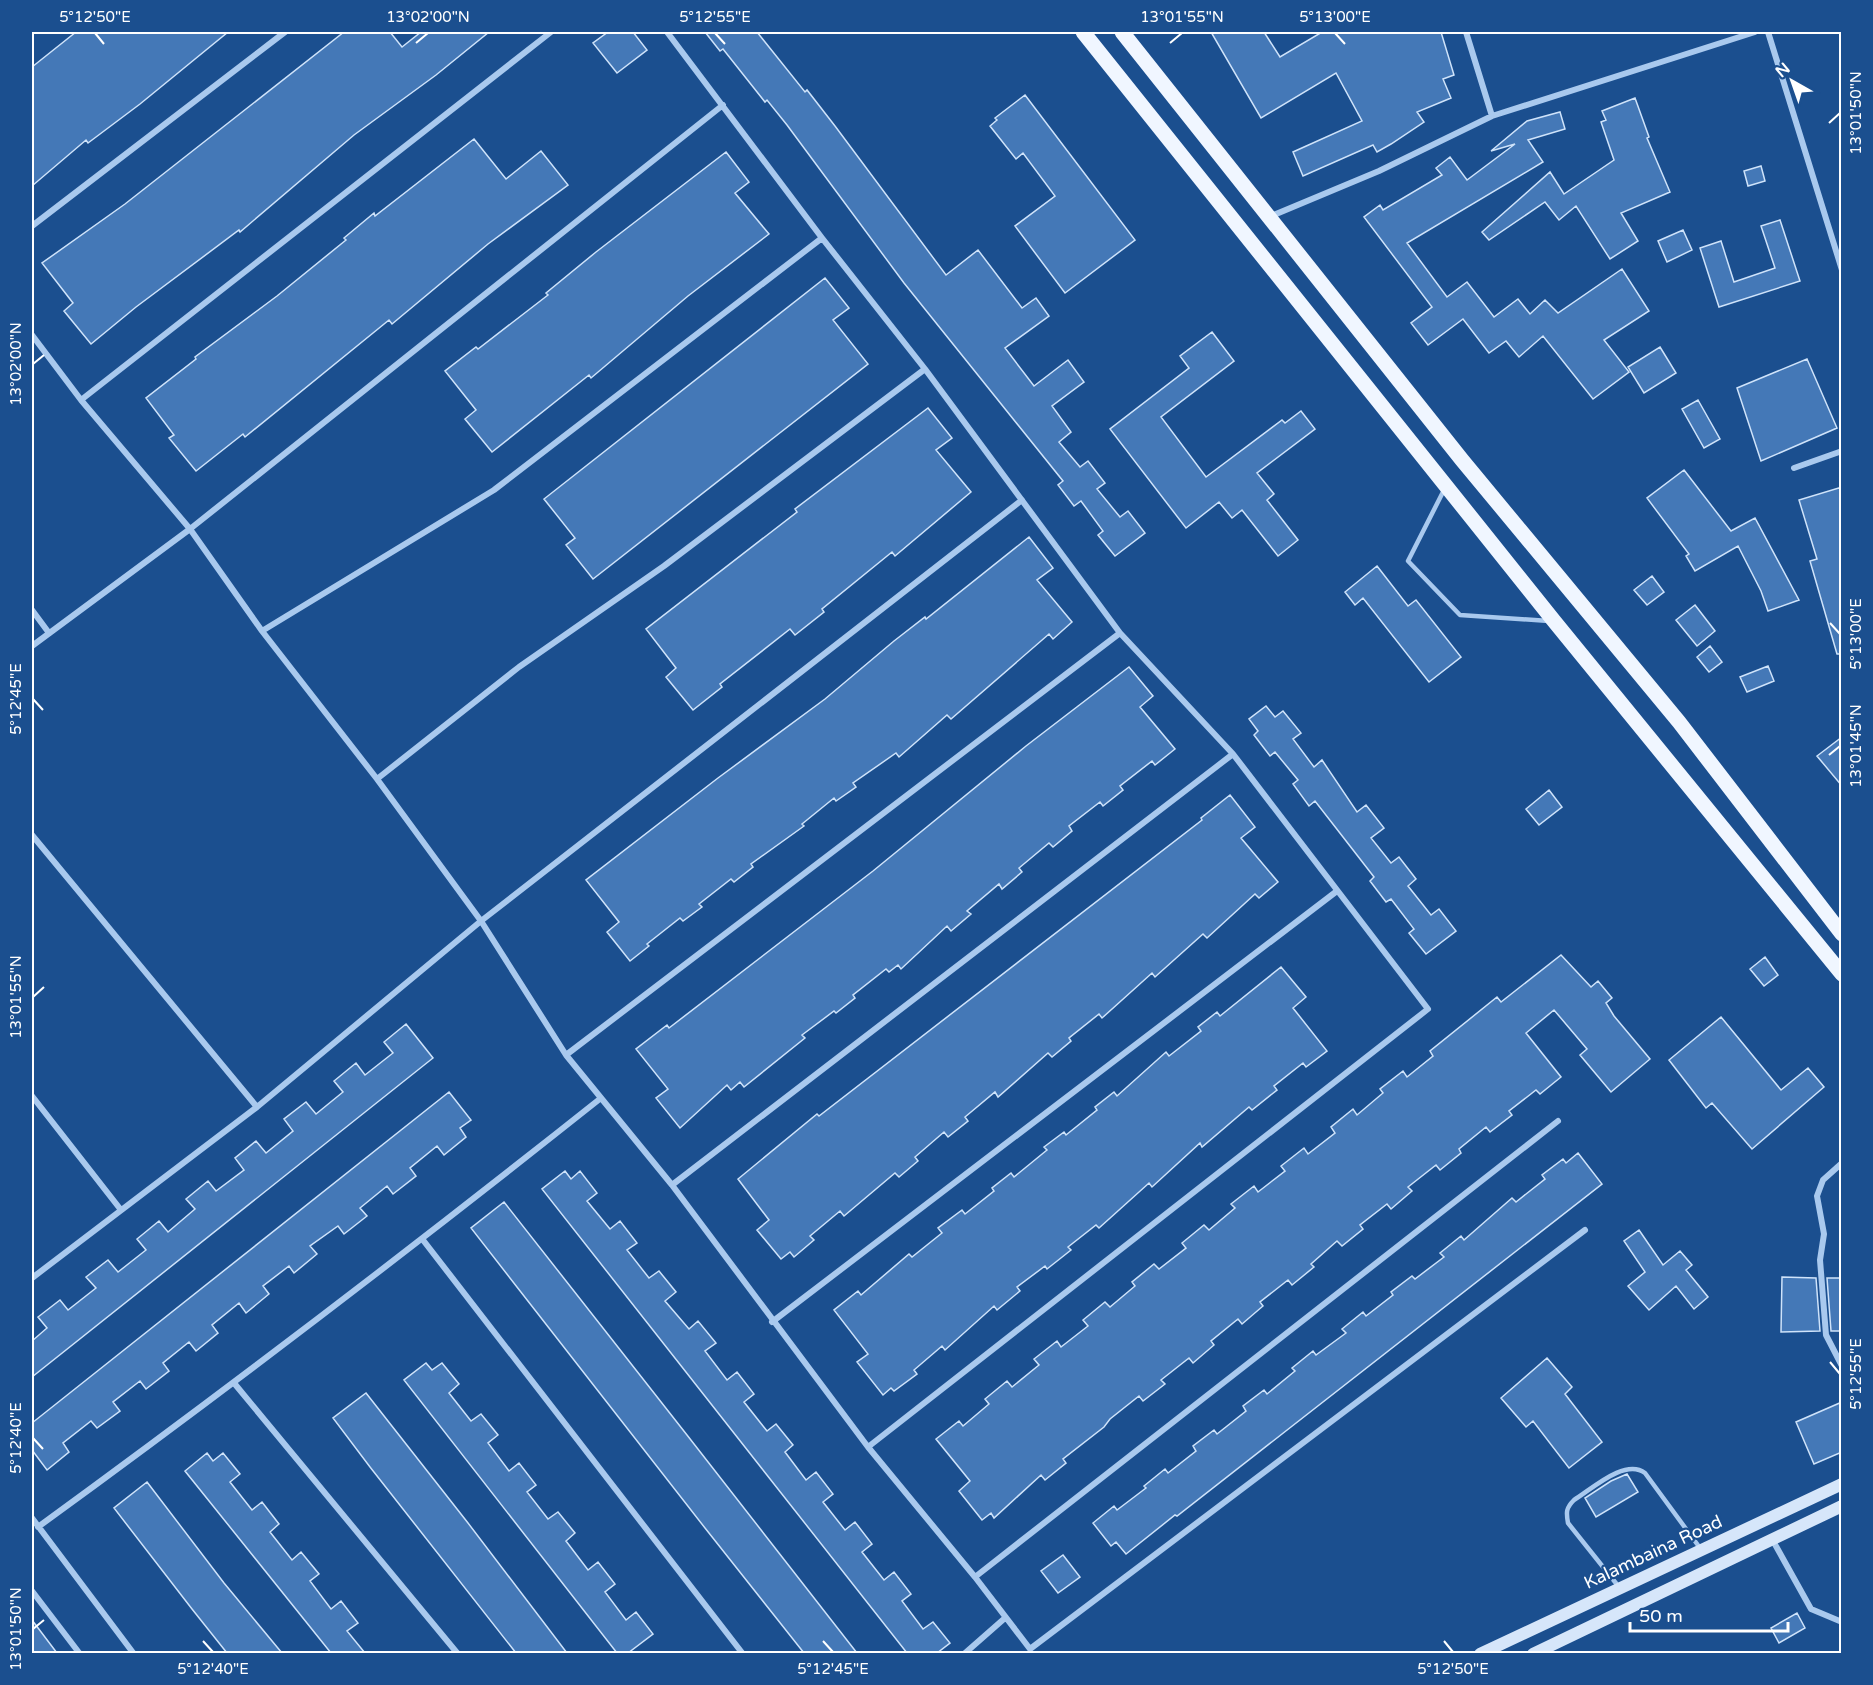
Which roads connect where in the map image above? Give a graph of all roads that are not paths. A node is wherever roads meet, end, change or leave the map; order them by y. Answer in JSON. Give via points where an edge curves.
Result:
{"nodes":[{"id":1,"x":285,"y":32,"type":"edge"},
{"id":2,"x":551,"y":32,"type":"edge"},
{"id":3,"x":667,"y":32,"type":"edge"},
{"id":4,"x":1083,"y":32,"type":"edge"},
{"id":5,"x":1122,"y":32,"type":"edge"},
{"id":6,"x":1466,"y":32,"type":"edge"},
{"id":7,"x":1755,"y":32,"type":"edge"},
{"id":8,"x":1768,"y":32,"type":"edge"},
{"id":9,"x":723,"y":105,"type":"junction"},
{"id":10,"x":1492,"y":116,"type":"junction"},
{"id":11,"x":1269,"y":218,"type":"junction"},
{"id":12,"x":32,"y":226,"type":"edge"},
{"id":13,"x":822,"y":238,"type":"junction"},
{"id":14,"x":1842,"y":270,"type":"edge"},
{"id":15,"x":32,"y":334,"type":"edge"},
{"id":16,"x":925,"y":369,"type":"junction"},
{"id":17,"x":81,"y":400,"type":"junction"},
{"id":18,"x":1842,"y":451,"type":"edge"},
{"id":19,"x":1794,"y":468,"type":"dead end"},
{"id":20,"x":1447,"y":485,"type":"junction"},
{"id":21,"x":1022,"y":500,"type":"junction"},
{"id":22,"x":190,"y":529,"type":"junction"},
{"id":23,"x":32,"y":610,"type":"edge"},
{"id":24,"x":1554,"y":621,"type":"junction"},
{"id":25,"x":262,"y":631,"type":"junction"},
{"id":26,"x":49,"y":633,"type":"junction"},
{"id":27,"x":1120,"y":633,"type":"junction"},
{"id":28,"x":32,"y":646,"type":"edge"},
{"id":29,"x":1233,"y":754,"type":"junction"},
{"id":30,"x":377,"y":778,"type":"junction"},
{"id":31,"x":32,"y":835,"type":"edge"},
{"id":32,"x":1337,"y":891,"type":"junction"},
{"id":33,"x":481,"y":921,"type":"junction"},
{"id":34,"x":1842,"y":934,"type":"edge"},
{"id":35,"x":1842,"y":975,"type":"edge"},
{"id":36,"x":566,"y":1055,"type":"junction"},
{"id":37,"x":32,"y":1095,"type":"edge"},
{"id":38,"x":601,"y":1098,"type":"junction"},
{"id":39,"x":257,"y":1107,"type":"junction"},
{"id":40,"x":1558,"y":1121,"type":"dead end"},
{"id":41,"x":1842,"y":1162,"type":"edge"},
{"id":42,"x":672,"y":1185,"type":"junction"},
{"id":43,"x":120,"y":1210,"type":"junction"},
{"id":44,"x":1585,"y":1230,"type":"dead end"},
{"id":45,"x":423,"y":1240,"type":"junction"},
{"id":46,"x":32,"y":1278,"type":"edge"},
{"id":47,"x":772,"y":1322,"type":"junction"},
{"id":48,"x":1842,"y":1366,"type":"edge"},
{"id":49,"x":234,"y":1383,"type":"junction"},
{"id":50,"x":868,"y":1447,"type":"junction"},
{"id":51,"x":1842,"y":1484,"type":"edge"},
{"id":52,"x":1842,"y":1506,"type":"edge"},
{"id":53,"x":32,"y":1518,"type":"edge"},
{"id":54,"x":38,"y":1527,"type":"junction"},
{"id":55,"x":1772,"y":1539,"type":"junction"},
{"id":56,"x":1700,"y":1548,"type":"junction"},
{"id":57,"x":975,"y":1577,"type":"junction"},
{"id":58,"x":1619,"y":1587,"type":"junction"},
{"id":59,"x":32,"y":1591,"type":"edge"},
{"id":60,"x":1005,"y":1618,"type":"junction"},
{"id":61,"x":1842,"y":1622,"type":"edge"},
{"id":62,"x":80,"y":1653,"type":"edge"},
{"id":63,"x":134,"y":1653,"type":"edge"},
{"id":64,"x":458,"y":1653,"type":"edge"},
{"id":65,"x":743,"y":1653,"type":"edge"},
{"id":66,"x":964,"y":1653,"type":"edge"},
{"id":67,"x":1480,"y":1653,"type":"edge"},
{"id":68,"x":1533,"y":1653,"type":"edge"}],
"edges":[{"from":1,"to":12,"type":"street"},
{"from":2,"to":17,"type":"street"},
{"from":3,"to":9,"type":"street"},
{"from":4,"to":20,"type":"main road"},
{"from":5,"to":11,"type":"main road"},
{"from":6,"to":10,"type":"street"},
{"from":7,"to":10,"type":"street"},
{"from":8,"to":14,"type":"street"},
{"from":9,"to":13,"type":"street"},
{"from":9,"to":22,"type":"street"},
{"from":10,"to":11,"type":"street","via":[[1379,171]]},
{"from":11,"to":34,"type":"main road","via":[[1679,722]]},
{"from":13,"to":16,"type":"street"},
{"from":13,"to":25,"type":"street","via":[[494,490]]},
{"from":15,"to":17,"type":"street"},
{"from":16,"to":21,"type":"street"},
{"from":16,"to":30,"type":"street","via":[[664,566],[519,667]]},
{"from":17,"to":22,"type":"street"},
{"from":18,"to":19,"type":"street"},
{"from":20,"to":24,"type":"main road"},
{"from":20,"to":24,"type":"lane","via":[[1408,561],[1460,615]]},
{"from":21,"to":27,"type":"street"},
{"from":21,"to":33,"type":"street"},
{"from":22,"to":25,"type":"street"},
{"from":22,"to":26,"type":"street"},
{"from":23,"to":26,"type":"street"},
{"from":24,"to":35,"type":"main road"},
{"from":25,"to":30,"type":"street"},
{"from":26,"to":28,"type":"street"},
{"from":27,"to":29,"type":"street"},
{"from":27,"to":36,"type":"street"},
{"from":29,"to":32,"type":"street"},
{"from":29,"to":42,"type":"street"},
{"from":30,"to":33,"type":"street"},
{"from":31,"to":39,"type":"street"},
{"from":32,"to":47,"type":"street"},
{"from":32,"to":50,"type":"street","via":[[1428,1009]]},
{"from":33,"to":36,"type":"street"},
{"from":33,"to":39,"type":"street"},
{"from":36,"to":38,"type":"street"},
{"from":37,"to":43,"type":"street"},
{"from":38,"to":42,"type":"street"},
{"from":38,"to":45,"type":"street"},
{"from":39,"to":43,"type":"street"},
{"from":40,"to":57,"type":"street"},
{"from":41,"to":48,"type":"street","via":[[1823,1180],[1817,1196],[1824,1234],[1820,1260],[1826,1335]]},
{"from":42,"to":47,"type":"street"},
{"from":43,"to":46,"type":"street"},
{"from":44,"to":60,"type":"street","via":[[1030,1649]]},
{"from":45,"to":49,"type":"street"},
{"from":45,"to":65,"type":"street"},
{"from":47,"to":50,"type":"street"},
{"from":49,"to":54,"type":"street"},
{"from":49,"to":64,"type":"street"},
{"from":50,"to":57,"type":"street"},
{"from":51,"to":56,"type":"main road","name":"Kalambaina Road"},
{"from":52,"to":55,"type":"main road"},
{"from":53,"to":54,"type":"street"},
{"from":54,"to":63,"type":"street"},
{"from":55,"to":61,"type":"street","via":[[1811,1609]]},
{"from":55,"to":68,"type":"main road"},
{"from":56,"to":58,"type":"main road","name":"Kalambaina Road"},
{"from":56,"to":58,"type":"lane","via":[[1645,1473],[1639,1468],[1626,1469],[1574,1500],[1566,1514],[1568,1523]]},
{"from":57,"to":60,"type":"street"},
{"from":58,"to":67,"type":"main road","name":"Kalambaina Road"},
{"from":59,"to":62,"type":"street"},
{"from":60,"to":66,"type":"street"}]}
